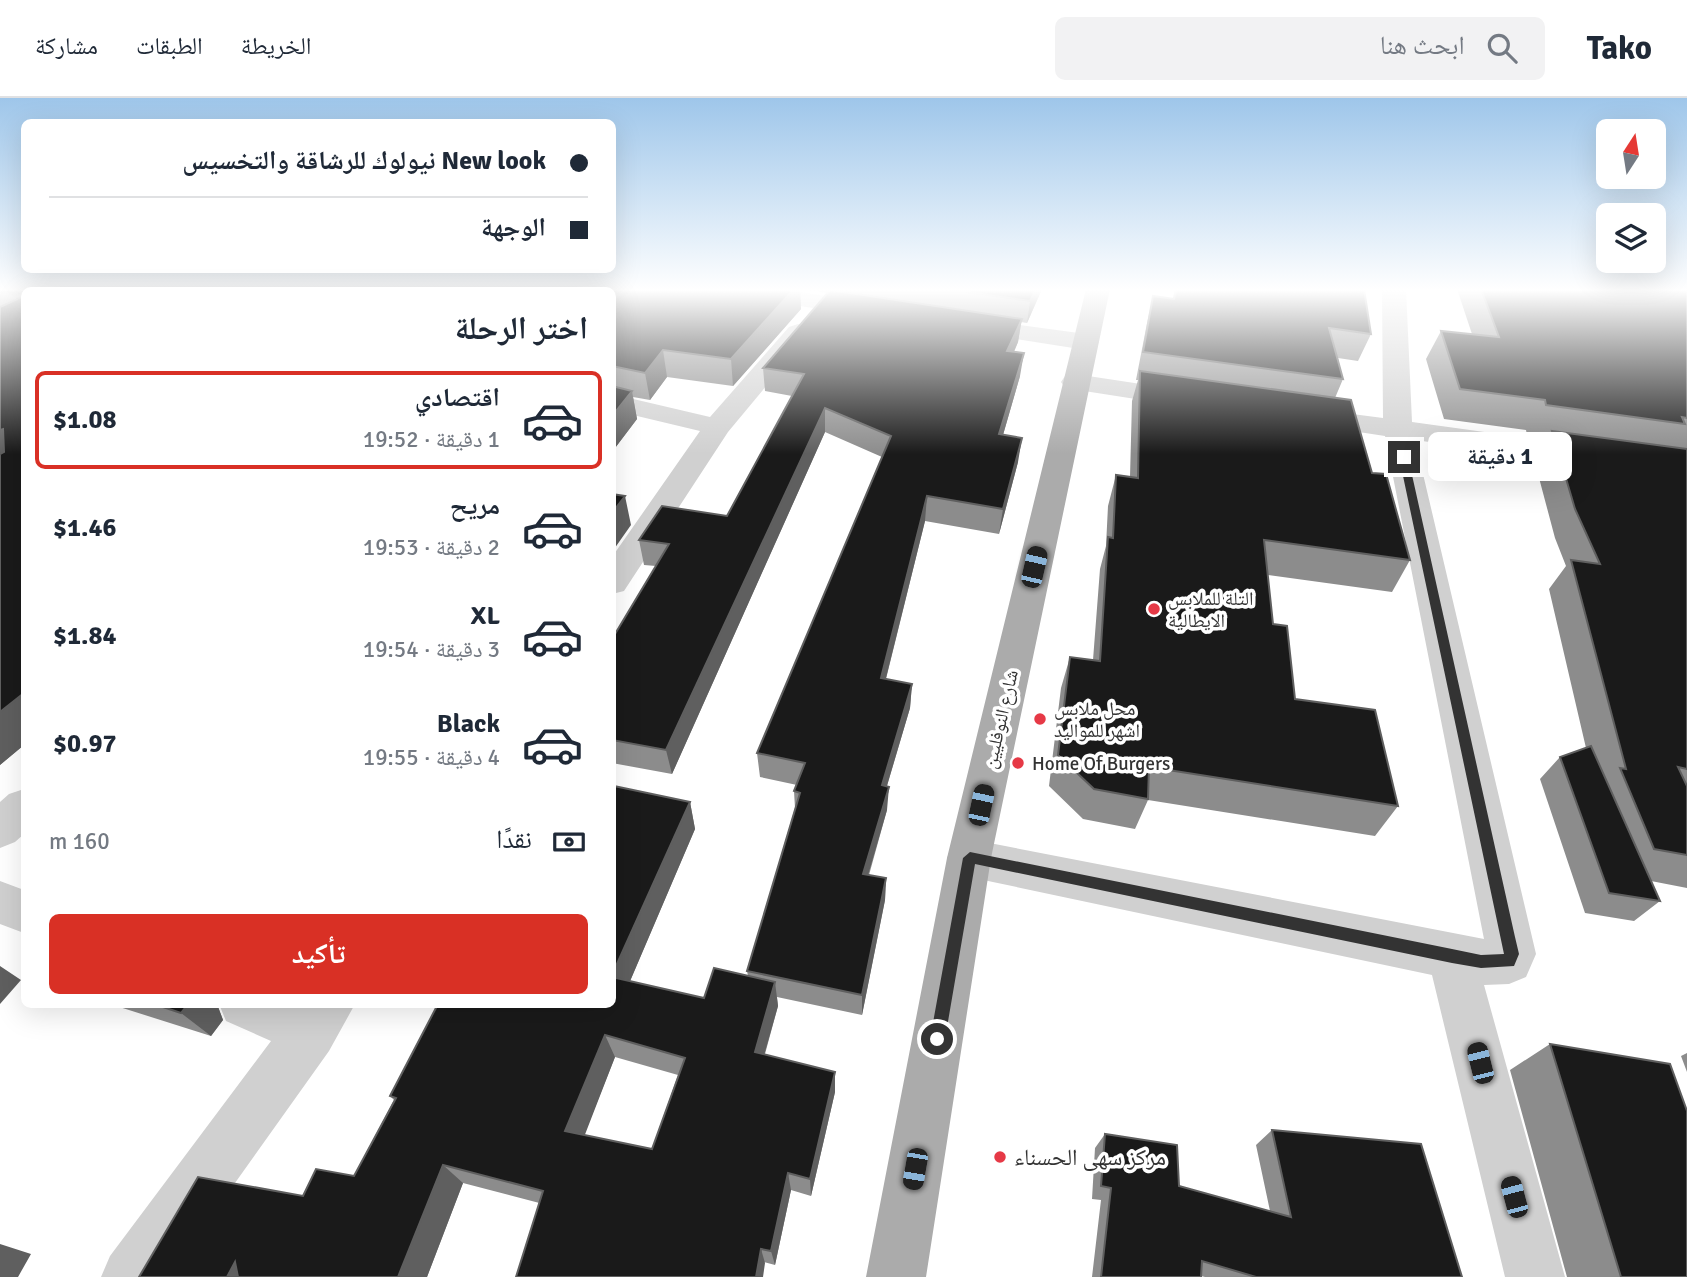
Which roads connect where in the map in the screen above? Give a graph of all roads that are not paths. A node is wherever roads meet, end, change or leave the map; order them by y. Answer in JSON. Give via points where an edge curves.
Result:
{"nodes":[{"id":1,"x":787,"y":344,"type":"edge"},
{"id":2,"x":1085,"y":344,"type":"edge"},
{"id":3,"x":1396,"y":344,"type":"edge"},
{"id":4,"x":1075,"y":383,"type":"junction"},
{"id":5,"x":1210,"y":402,"type":"edge"},
{"id":6,"x":616,"y":403,"type":"edge"},
{"id":7,"x":1277,"y":412,"type":"edge"},
{"id":8,"x":717,"y":427,"type":"junction"},
{"id":9,"x":1398,"y":430,"type":"junction"},
{"id":10,"x":1687,"y":469,"type":"edge"},
{"id":11,"x":616,"y":577,"type":"edge"},
{"id":12,"x":21,"y":810,"type":"edge"},
{"id":13,"x":0,"y":829,"type":"edge"},
{"id":14,"x":970,"y":858,"type":"junction"},
{"id":15,"x":0,"y":902,"type":"edge"},
{"id":16,"x":21,"y":911,"type":"edge"},
{"id":17,"x":1452,"y":956,"type":"junction"},
{"id":18,"x":265,"y":1008,"type":"edge"},
{"id":19,"x":321,"y":1019,"type":"edge"},
{"id":20,"x":131,"y":1277,"type":"edge"},
{"id":21,"x":896,"y":1277,"type":"edge"},
{"id":22,"x":1535,"y":1277,"type":"edge"}],
"edges":[{"from":1,"to":8,"type":"street"},
{"from":2,"to":4,"type":"main road","name":"شارع النوفليين"},
{"from":3,"to":9,"type":"street"},
{"from":4,"to":5,"type":"street"},
{"from":4,"to":14,"type":"main road","name":"شارع النوفليين"},
{"from":6,"to":8,"type":"street"},
{"from":7,"to":9,"type":"street"},
{"from":8,"to":11,"type":"street"},
{"from":9,"to":10,"type":"street"},
{"from":9,"to":17,"type":"street","via":[[1511,954],[1508,961],[1496,962]]},
{"from":12,"to":13,"type":"street"},
{"from":14,"to":17,"type":"street"},
{"from":14,"to":21,"type":"main road","name":"شارع النوفليين"},
{"from":15,"to":16,"type":"street"},
{"from":17,"to":22,"type":"street"},
{"from":18,"to":19,"type":"street"},
{"from":19,"to":20,"type":"street"}]}
